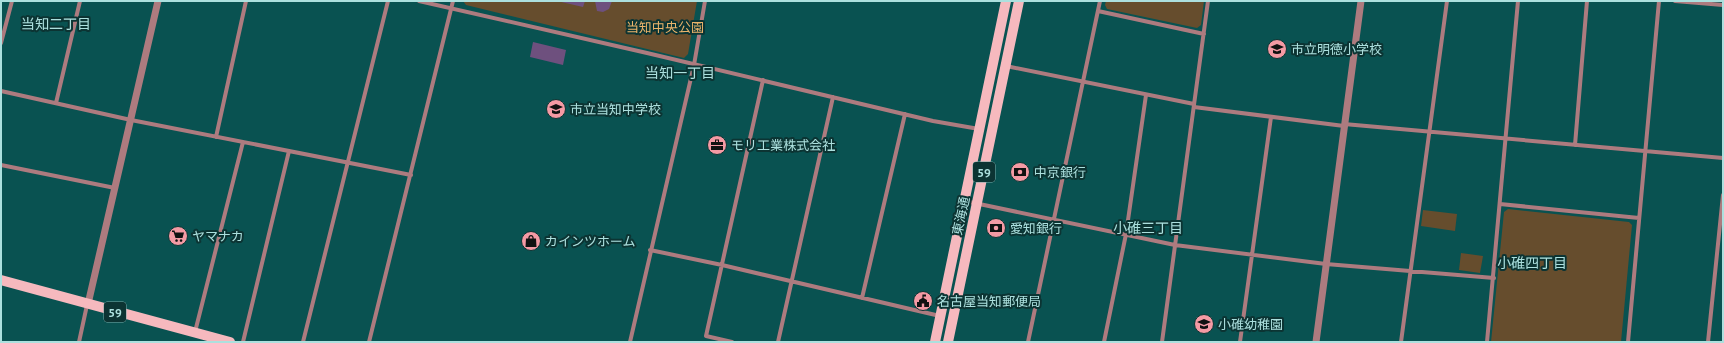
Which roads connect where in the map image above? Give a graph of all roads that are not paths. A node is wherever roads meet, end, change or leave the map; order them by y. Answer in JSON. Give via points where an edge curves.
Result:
{"nodes":[{"id":1,"x":12,"y":1,"type":"edge"},
{"id":2,"x":80,"y":1,"type":"edge"},
{"id":3,"x":158,"y":1,"type":"edge"},
{"id":4,"x":246,"y":1,"type":"edge"},
{"id":5,"x":388,"y":1,"type":"edge"},
{"id":6,"x":419,"y":1,"type":"edge"},
{"id":7,"x":453,"y":1,"type":"edge"},
{"id":8,"x":705,"y":1,"type":"edge"},
{"id":9,"x":1006,"y":1,"type":"edge"},
{"id":10,"x":1020,"y":1,"type":"edge"},
{"id":11,"x":1100,"y":1,"type":"edge"},
{"id":12,"x":1208,"y":1,"type":"edge"},
{"id":13,"x":1361,"y":1,"type":"edge"},
{"id":14,"x":1447,"y":1,"type":"edge"},
{"id":15,"x":1518,"y":1,"type":"edge"},
{"id":16,"x":1587,"y":1,"type":"edge"},
{"id":17,"x":1659,"y":1,"type":"edge"},
{"id":18,"x":1675,"y":1,"type":"edge"},
{"id":19,"x":1723,"y":5,"type":"edge"},
{"id":20,"x":452,"y":7,"type":"junction"},
{"id":21,"x":1098,"y":11,"type":"junction"},
{"id":22,"x":1204,"y":34,"type":"junction"},
{"id":23,"x":1,"y":43,"type":"edge"},
{"id":24,"x":694,"y":65,"type":"junction"},
{"id":25,"x":1006,"y":66,"type":"junction"},
{"id":26,"x":763,"y":80,"type":"junction"},
{"id":27,"x":1083,"y":82,"type":"junction"},
{"id":28,"x":1,"y":91,"type":"edge"},
{"id":29,"x":1146,"y":94,"type":"junction"},
{"id":30,"x":833,"y":97,"type":"junction"},
{"id":31,"x":56,"y":103,"type":"junction"},
{"id":32,"x":1194,"y":106,"type":"junction"},
{"id":33,"x":905,"y":114,"type":"junction"},
{"id":34,"x":1271,"y":117,"type":"junction"},
{"id":35,"x":131,"y":120,"type":"junction"},
{"id":36,"x":1344,"y":125,"type":"junction"},
{"id":37,"x":979,"y":129,"type":"junction"},
{"id":38,"x":1430,"y":132,"type":"junction"},
{"id":39,"x":216,"y":136,"type":"junction"},
{"id":40,"x":1506,"y":138,"type":"junction"},
{"id":41,"x":243,"y":142,"type":"junction"},
{"id":42,"x":1575,"y":144,"type":"junction"},
{"id":43,"x":289,"y":151,"type":"junction"},
{"id":44,"x":1644,"y":151,"type":"junction"},
{"id":45,"x":1723,"y":158,"type":"edge"},
{"id":46,"x":348,"y":163,"type":"junction"},
{"id":47,"x":1,"y":165,"type":"edge"},
{"id":48,"x":410,"y":175,"type":"junction"},
{"id":49,"x":115,"y":188,"type":"junction"},
{"id":50,"x":1723,"y":195,"type":"edge"},
{"id":51,"x":965,"y":200,"type":"junction"},
{"id":52,"x":977,"y":203,"type":"junction"},
{"id":53,"x":1500,"y":204,"type":"junction"},
{"id":54,"x":1639,"y":218,"type":"junction"},
{"id":55,"x":1054,"y":219,"type":"junction"},
{"id":56,"x":1126,"y":234,"type":"junction"},
{"id":57,"x":1175,"y":245,"type":"junction"},
{"id":58,"x":650,"y":250,"type":"junction"},
{"id":59,"x":1251,"y":254,"type":"junction"},
{"id":60,"x":1326,"y":264,"type":"junction"},
{"id":61,"x":722,"y":265,"type":"junction"},
{"id":62,"x":1411,"y":271,"type":"junction"},
{"id":63,"x":1494,"y":278,"type":"junction"},
{"id":64,"x":1,"y":280,"type":"edge"},
{"id":65,"x":792,"y":281,"type":"junction"},
{"id":66,"x":862,"y":298,"type":"junction"},
{"id":67,"x":88,"y":304,"type":"junction"},
{"id":68,"x":940,"y":317,"type":"junction"},
{"id":69,"x":195,"y":333,"type":"junction"},
{"id":70,"x":79,"y":342,"type":"edge"},
{"id":71,"x":226,"y":342,"type":"edge"},
{"id":72,"x":243,"y":342,"type":"edge"},
{"id":73,"x":303,"y":342,"type":"edge"},
{"id":74,"x":369,"y":342,"type":"edge"},
{"id":75,"x":630,"y":342,"type":"edge"},
{"id":76,"x":732,"y":342,"type":"edge"},
{"id":77,"x":778,"y":342,"type":"edge"},
{"id":78,"x":935,"y":342,"type":"edge"},
{"id":79,"x":948,"y":342,"type":"edge"},
{"id":80,"x":1028,"y":342,"type":"edge"},
{"id":81,"x":1104,"y":342,"type":"edge"},
{"id":82,"x":1162,"y":342,"type":"edge"},
{"id":83,"x":1240,"y":342,"type":"edge"},
{"id":84,"x":1316,"y":342,"type":"edge"},
{"id":85,"x":1401,"y":342,"type":"edge"},
{"id":86,"x":1487,"y":342,"type":"edge"},
{"id":87,"x":1628,"y":342,"type":"edge"},
{"id":88,"x":1708,"y":342,"type":"edge"}],
"edges":[{"from":1,"to":23,"type":"street"},
{"from":2,"to":31,"type":"street"},
{"from":3,"to":35,"type":"street"},
{"from":4,"to":39,"type":"street"},
{"from":5,"to":46,"type":"street"},
{"from":6,"to":20,"type":"street"},
{"from":7,"to":20,"type":"street"},
{"from":8,"to":24,"type":"street"},
{"from":9,"to":37,"type":"main road","name":"東海通","number":"59"},
{"from":10,"to":25,"type":"main road","name":"東海通","number":"59"},
{"from":11,"to":21,"type":"street"},
{"from":12,"to":22,"type":"street"},
{"from":13,"to":36,"type":"street"},
{"from":14,"to":38,"type":"street"},
{"from":15,"to":40,"type":"street"},
{"from":16,"to":42,"type":"street"},
{"from":17,"to":44,"type":"street"},
{"from":18,"to":19,"type":"street"},
{"from":20,"to":24,"type":"street"},
{"from":20,"to":48,"type":"street"},
{"from":21,"to":22,"type":"street"},
{"from":21,"to":27,"type":"street"},
{"from":22,"to":32,"type":"street"},
{"from":24,"to":26,"type":"street"},
{"from":24,"to":58,"type":"street"},
{"from":25,"to":27,"type":"street"},
{"from":25,"to":52,"type":"main road","name":"東海通","number":"59"},
{"from":26,"to":30,"type":"street"},
{"from":26,"to":61,"type":"street"},
{"from":27,"to":29,"type":"street"},
{"from":27,"to":55,"type":"street"},
{"from":28,"to":31,"type":"street"},
{"from":29,"to":32,"type":"street"},
{"from":29,"to":56,"type":"street"},
{"from":30,"to":33,"type":"street"},
{"from":30,"to":65,"type":"street"},
{"from":31,"to":35,"type":"street"},
{"from":32,"to":34,"type":"street"},
{"from":32,"to":57,"type":"street"},
{"from":33,"to":37,"type":"street"},
{"from":33,"to":66,"type":"street"},
{"from":34,"to":36,"type":"street"},
{"from":34,"to":59,"type":"street"},
{"from":35,"to":39,"type":"street"},
{"from":35,"to":49,"type":"street"},
{"from":36,"to":38,"type":"street"},
{"from":36,"to":60,"type":"street"},
{"from":37,"to":51,"type":"main road","name":"東海通","number":"59"},
{"from":38,"to":40,"type":"street"},
{"from":38,"to":62,"type":"street"},
{"from":39,"to":41,"type":"street"},
{"from":40,"to":42,"type":"street"},
{"from":40,"to":53,"type":"street"},
{"from":41,"to":43,"type":"street"},
{"from":41,"to":69,"type":"street"},
{"from":42,"to":44,"type":"street"},
{"from":43,"to":46,"type":"street"},
{"from":43,"to":72,"type":"street"},
{"from":44,"to":45,"type":"street"},
{"from":44,"to":54,"type":"street"},
{"from":46,"to":48,"type":"street"},
{"from":46,"to":73,"type":"street"},
{"from":47,"to":49,"type":"street"},
{"from":48,"to":74,"type":"street"},
{"from":49,"to":67,"type":"street"},
{"from":50,"to":88,"type":"street"},
{"from":51,"to":52,"type":"street"},
{"from":51,"to":68,"type":"main road","name":"東海通","number":"59"},
{"from":52,"to":55,"type":"street"},
{"from":52,"to":79,"type":"main road","name":"東海通","number":"59"},
{"from":53,"to":54,"type":"street"},
{"from":53,"to":63,"type":"street"},
{"from":54,"to":87,"type":"street"},
{"from":55,"to":56,"type":"street"},
{"from":55,"to":80,"type":"street"},
{"from":56,"to":57,"type":"street"},
{"from":56,"to":81,"type":"street"},
{"from":57,"to":59,"type":"street"},
{"from":57,"to":82,"type":"street"},
{"from":58,"to":61,"type":"street"},
{"from":58,"to":75,"type":"street"},
{"from":59,"to":60,"type":"street"},
{"from":59,"to":83,"type":"street"},
{"from":60,"to":62,"type":"street"},
{"from":60,"to":84,"type":"street"},
{"from":61,"to":65,"type":"street"},
{"from":61,"to":76,"type":"street","via":[[706,336]]},
{"from":62,"to":63,"type":"street"},
{"from":62,"to":85,"type":"street"},
{"from":63,"to":86,"type":"street"},
{"from":64,"to":67,"type":"main road","number":"59"},
{"from":65,"to":66,"type":"street"},
{"from":65,"to":77,"type":"street"},
{"from":66,"to":68,"type":"street"},
{"from":67,"to":69,"type":"main road","number":"59"},
{"from":67,"to":70,"type":"street"},
{"from":68,"to":78,"type":"main road","name":"東海通","number":"59"},
{"from":69,"to":71,"type":"main road","number":"59"}]}
